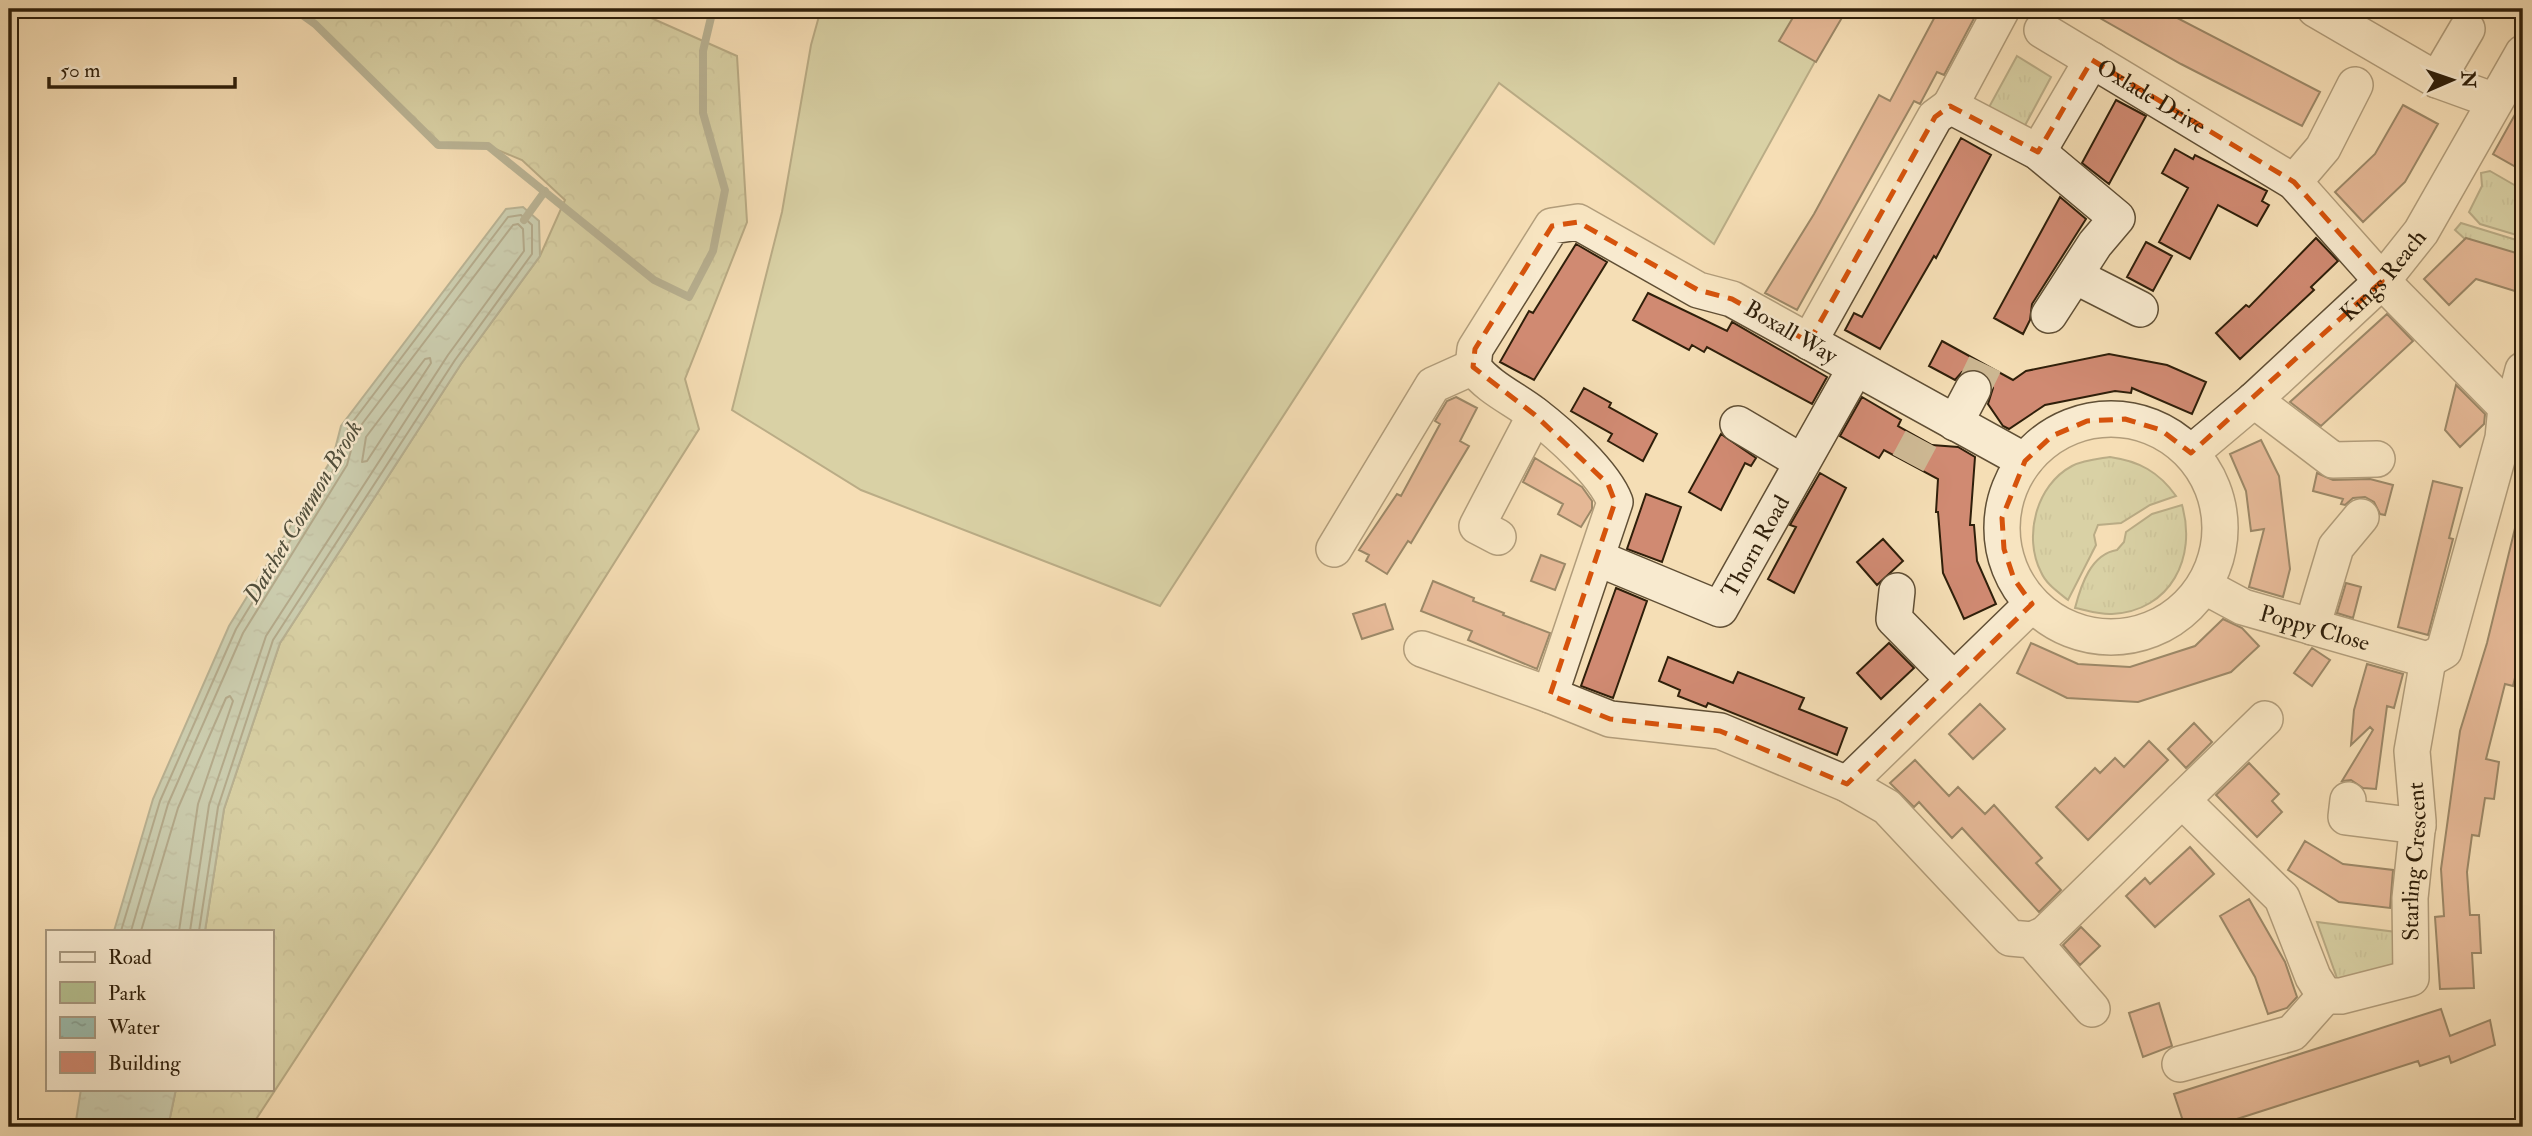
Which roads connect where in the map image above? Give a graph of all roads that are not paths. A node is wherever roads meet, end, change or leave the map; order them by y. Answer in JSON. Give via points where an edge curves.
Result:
{"nodes":[{"id":1,"x":2315,"y":9,"type":"edge"},
{"id":2,"x":2021,"y":17,"type":"edge"},
{"id":3,"x":2468,"y":29,"type":"dead end"},
{"id":4,"x":2092,"y":60,"type":"junction"},
{"id":5,"x":2513,"y":79,"type":"edge"},
{"id":6,"x":2437,"y":80,"type":"junction"},
{"id":7,"x":2355,"y":85,"type":"dead end"},
{"id":8,"x":1950,"y":106,"type":"junction"},
{"id":9,"x":2038,"y":152,"type":"junction"},
{"id":10,"x":2294,"y":182,"type":"junction"},
{"id":11,"x":2075,"y":276,"type":"junction"},
{"id":12,"x":2382,"y":281,"type":"junction"},
{"id":13,"x":2140,"y":309,"type":"dead end"},
{"id":14,"x":2049,"y":315,"type":"dead end"},
{"id":15,"x":1809,"y":342,"type":"junction"},
{"id":16,"x":1473,"y":367,"type":"junction"},
{"id":17,"x":1855,"y":369,"type":"junction"},
{"id":18,"x":2523,"y":370,"type":"edge"},
{"id":19,"x":1973,"y":389,"type":"tunnel mouth"},
{"id":20,"x":2253,"y":400,"type":"junction"},
{"id":21,"x":2505,"y":407,"type":"junction"},
{"id":22,"x":1535,"y":415,"type":"junction"},
{"id":23,"x":1738,"y":424,"type":"dead end"},
{"id":24,"x":1937,"y":425,"type":"junction"},
{"id":25,"x":2191,"y":453,"type":"junction"},
{"id":26,"x":2377,"y":459,"type":"dead end"},
{"id":27,"x":2025,"y":461,"type":"junction"},
{"id":28,"x":1801,"y":462,"type":"junction"},
{"id":29,"x":2361,"y":517,"type":"dead end"},
{"id":30,"x":1498,"y":537,"type":"dead end"},
{"id":31,"x":1334,"y":550,"type":"dead end"},
{"id":32,"x":1597,"y":558,"type":"junction"},
{"id":33,"x":2204,"y":586,"type":"junction"},
{"id":34,"x":1897,"y":591,"type":"dead end"},
{"id":35,"x":2032,"y":604,"type":"junction"},
{"id":36,"x":2312,"y":627,"type":"junction"},
{"id":37,"x":1422,"y":649,"type":"dead end"},
{"id":38,"x":2428,"y":660,"type":"junction"},
{"id":39,"x":1954,"y":680,"type":"junction"},
{"id":40,"x":1550,"y":695,"type":"junction"},
{"id":41,"x":2265,"y":719,"type":"dead end"},
{"id":42,"x":1847,"y":785,"type":"junction"},
{"id":43,"x":2182,"y":800,"type":"junction"},
{"id":44,"x":2348,"y":800,"type":"dead end"},
{"id":45,"x":2418,"y":826,"type":"junction"},
{"id":46,"x":2032,"y":940,"type":"junction"},
{"id":47,"x":2325,"y":996,"type":"junction"},
{"id":48,"x":2092,"y":1009,"type":"dead end"},
{"id":49,"x":2180,"y":1064,"type":"dead end"}],
"edges":[{"from":1,"to":6,"type":"street"},
{"from":2,"to":4,"type":"street"},
{"from":2,"to":8,"type":"street"},
{"from":3,"to":6,"type":"street"},
{"from":4,"to":9,"type":"street","name":"Oxlade Drive"},
{"from":4,"to":10,"type":"street","name":"Oxlade Drive"},
{"from":5,"to":6,"type":"street"},
{"from":5,"to":12,"type":"street","name":"Kings Reach","via":[[2421,232]]},
{"from":7,"to":10,"type":"street","via":[[2323,148]]},
{"from":8,"to":9,"type":"street"},
{"from":8,"to":15,"type":"street","via":[[1935,117]]},
{"from":9,"to":11,"type":"street","via":[[2117,218]]},
{"from":10,"to":12,"type":"street","name":"Oxlade Drive"},
{"from":11,"to":13,"type":"street"},
{"from":11,"to":14,"type":"street"},
{"from":12,"to":20,"type":"street","name":"Kings Reach"},
{"from":12,"to":21,"type":"street","name":"Oxlade Drive"},
{"from":15,"to":16,"type":"street","name":"Boxall Way","via":[[1732,299],[1698,290],[1578,222],[1552,226],[1475,349]]},
{"from":15,"to":17,"type":"street","name":"Boxall Way"},
{"from":16,"to":22,"type":"street","via":[[1482,379]]},
{"from":16,"to":31,"type":"street","via":[[1433,385]]},
{"from":17,"to":24,"type":"street","name":"Boxall Way"},
{"from":17,"to":28,"type":"street","name":"Thorn Road"},
{"from":18,"to":21,"type":"street","via":[[2518,389]]},
{"from":19,"to":24,"type":"street"},
{"from":20,"to":25,"type":"street","name":"Kings Reach"},
{"from":20,"to":26,"type":"street","via":[[2333,460]]},
{"from":21,"to":38,"type":"street","via":[[2502,438],[2444,651]]},
{"from":22,"to":30,"type":"street","via":[[1477,526]]},
{"from":22,"to":32,"type":"street","via":[[1608,484],[1615,502]]},
{"from":23,"to":28,"type":"street"},
{"from":24,"to":27,"type":"street","name":"Boxall Way"},
{"from":25,"to":27,"type":"street","via":[[2161,430],[2125,419],[2087,421],[2052,436]]},
{"from":25,"to":33,"type":"street","via":[[2206,472],[2217,499],[2221,529]]},
{"from":27,"to":35,"type":"street","via":[[2009,488],[2002,518],[2004,549],[2014,579]]},
{"from":28,"to":32,"type":"street","name":"Thorn Road","via":[[1720,609]]},
{"from":29,"to":36,"type":"street","via":[[2336,547]]},
{"from":32,"to":40,"type":"street"},
{"from":33,"to":35,"type":"street","via":[[2183,611],[2156,628],[2125,637],[2093,636],[2062,626]]},
{"from":33,"to":36,"type":"street","name":"Poppy Close","via":[[2242,607]]},
{"from":34,"to":39,"type":"street","via":[[1894,620]]},
{"from":35,"to":39,"type":"street"},
{"from":36,"to":38,"type":"street","name":"Poppy Close"},
{"from":37,"to":40,"type":"street"},
{"from":38,"to":45,"type":"street","name":"Starling Crescent","via":[[2412,751]]},
{"from":39,"to":42,"type":"street"},
{"from":40,"to":42,"type":"street","via":[[1610,719],[1720,731]]},
{"from":41,"to":43,"type":"street"},
{"from":42,"to":46,"type":"street","via":[[1886,807],[2010,938]]},
{"from":43,"to":46,"type":"street","via":[[2045,934]]},
{"from":43,"to":47,"type":"street","via":[[2282,898]]},
{"from":44,"to":45,"type":"street","via":[[2346,817]]},
{"from":45,"to":47,"type":"street","name":"Starling Crescent","via":[[2410,898],[2411,978]]},
{"from":46,"to":48,"type":"street"},
{"from":47,"to":49,"type":"street","via":[[2292,1033]]}]}
